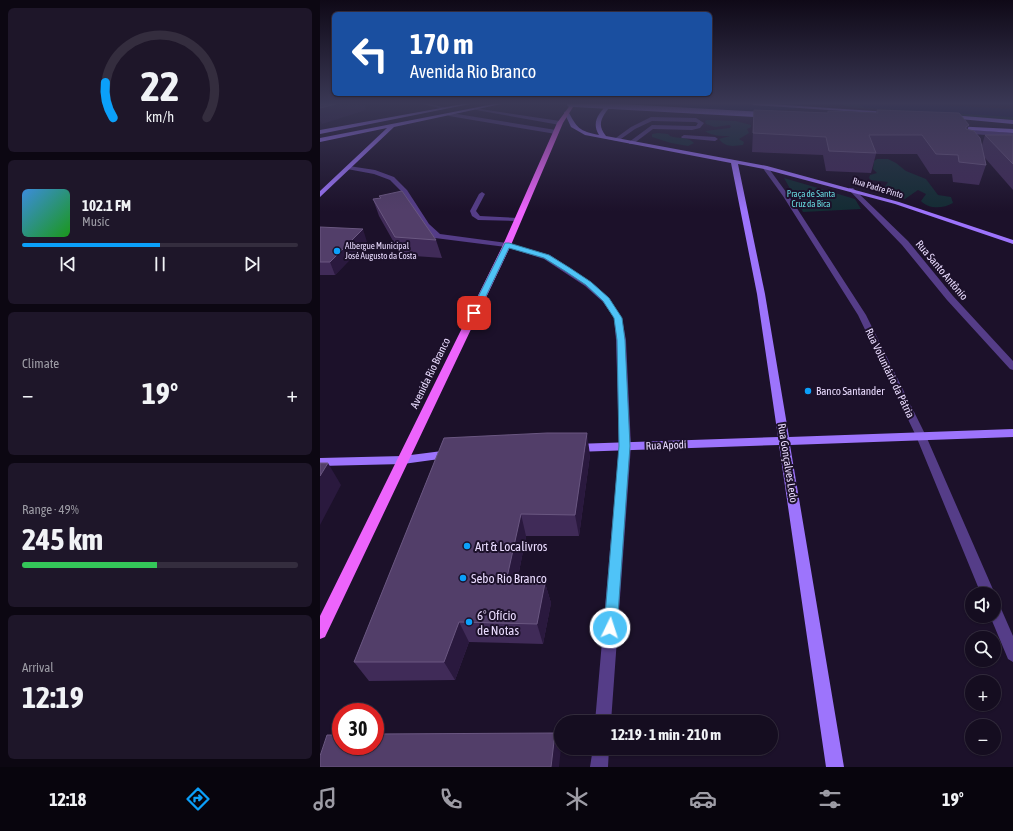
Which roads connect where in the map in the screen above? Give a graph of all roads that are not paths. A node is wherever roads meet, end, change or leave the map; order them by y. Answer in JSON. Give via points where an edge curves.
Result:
{"nodes":[{"id":1,"x":378,"y":140,"type":"edge"},
{"id":2,"x":553,"y":140,"type":"edge"},
{"id":3,"x":616,"y":140,"type":"edge"},
{"id":4,"x":635,"y":140,"type":"edge"},
{"id":5,"x":694,"y":140,"type":"edge"},
{"id":6,"x":708,"y":140,"type":"edge"},
{"id":7,"x":698,"y":141,"type":"joint"},
{"id":8,"x":631,"y":143,"type":"junction"},
{"id":9,"x":734,"y":161,"type":"junction"},
{"id":10,"x":765,"y":167,"type":"junction"},
{"id":11,"x":349,"y":168,"type":"junction"},
{"id":12,"x":851,"y":189,"type":"junction"},
{"id":13,"x":321,"y":192,"type":"edge"},
{"id":14,"x":482,"y":194,"type":"dead end"},
{"id":15,"x":518,"y":220,"type":"junction"},
{"id":16,"x":1013,"y":242,"type":"edge"},
{"id":17,"x":507,"y":245,"type":"junction"},
{"id":18,"x":1013,"y":367,"type":"edge"},
{"id":19,"x":1013,"y":434,"type":"edge"},
{"id":20,"x":921,"y":436,"type":"junction"},
{"id":21,"x":784,"y":441,"type":"junction"},
{"id":22,"x":624,"y":446,"type":"junction"},
{"id":23,"x":562,"y":449,"type":"edge"},
{"id":24,"x":460,"y":453,"type":"edge"},
{"id":25,"x":403,"y":460,"type":"junction"},
{"id":26,"x":320,"y":462,"type":"edge"},
{"id":27,"x":985,"y":587,"type":"edge"},
{"id":28,"x":1000,"y":623,"type":"edge"},
{"id":29,"x":320,"y":632,"type":"edge"},
{"id":30,"x":1013,"y":654,"type":"edge"},
{"id":31,"x":604,"y":715,"type":"edge"},
{"id":32,"x":601,"y":755,"type":"edge"},
{"id":33,"x":600,"y":767,"type":"edge"},
{"id":34,"x":835,"y":767,"type":"edge"}],
"edges":[{"from":1,"to":11,"type":"street"},
{"from":2,"to":15,"type":"main road","name":"Avenida Rio Branco"},
{"from":3,"to":8,"type":"street","name":"Rua Padre Pinto"},
{"from":4,"to":8,"type":"street"},
{"from":5,"to":7,"type":"street"},
{"from":6,"to":7,"type":"street"},
{"from":8,"to":9,"type":"street","name":"Rua Padre Pinto"},
{"from":9,"to":10,"type":"street","name":"Rua Padre Pinto"},
{"from":9,"to":21,"type":"street","name":"Rua Gonçalves Ledo","via":[[761,294]]},
{"from":10,"to":12,"type":"street","name":"Rua Padre Pinto"},
{"from":10,"to":20,"type":"street","name":"Rua Voluntário da Pátria","via":[[862,315]]},
{"from":11,"to":13,"type":"street"},
{"from":11,"to":17,"type":"street","via":[[384,174],[399,182],[425,225],[438,236]]},
{"from":12,"to":16,"type":"street","name":"Rua Padre Pinto"},
{"from":12,"to":18,"type":"street","name":"Rua Santo Antônio","via":[[905,243],[950,298]]},
{"from":14,"to":15,"type":"street","via":[[473,211],[478,218]]},
{"from":15,"to":17,"type":"main road","name":"Avenida Rio Branco"},
{"from":17,"to":22,"type":"street","via":[[547,257],[568,269],[606,300],[618,318]]},
{"from":17,"to":25,"type":"main road","name":"Avenida Rio Branco"},
{"from":19,"to":20,"type":"street","name":"Rua Apodi"},
{"from":20,"to":21,"type":"street","name":"Rua Apodi"},
{"from":20,"to":27,"type":"street","name":"Rua Voluntário da Pátria"},
{"from":21,"to":22,"type":"street","name":"Rua Apodi"},
{"from":21,"to":34,"type":"street","name":"Rua Gonçalves Ledo"},
{"from":22,"to":23,"type":"street","name":"Rua Apodi"},
{"from":22,"to":31,"type":"street"},
{"from":24,"to":25,"type":"street"},
{"from":25,"to":26,"type":"street"},
{"from":25,"to":29,"type":"main road","name":"Avenida Rio Branco"},
{"from":28,"to":30,"type":"street"},
{"from":32,"to":33,"type":"street"}]}
